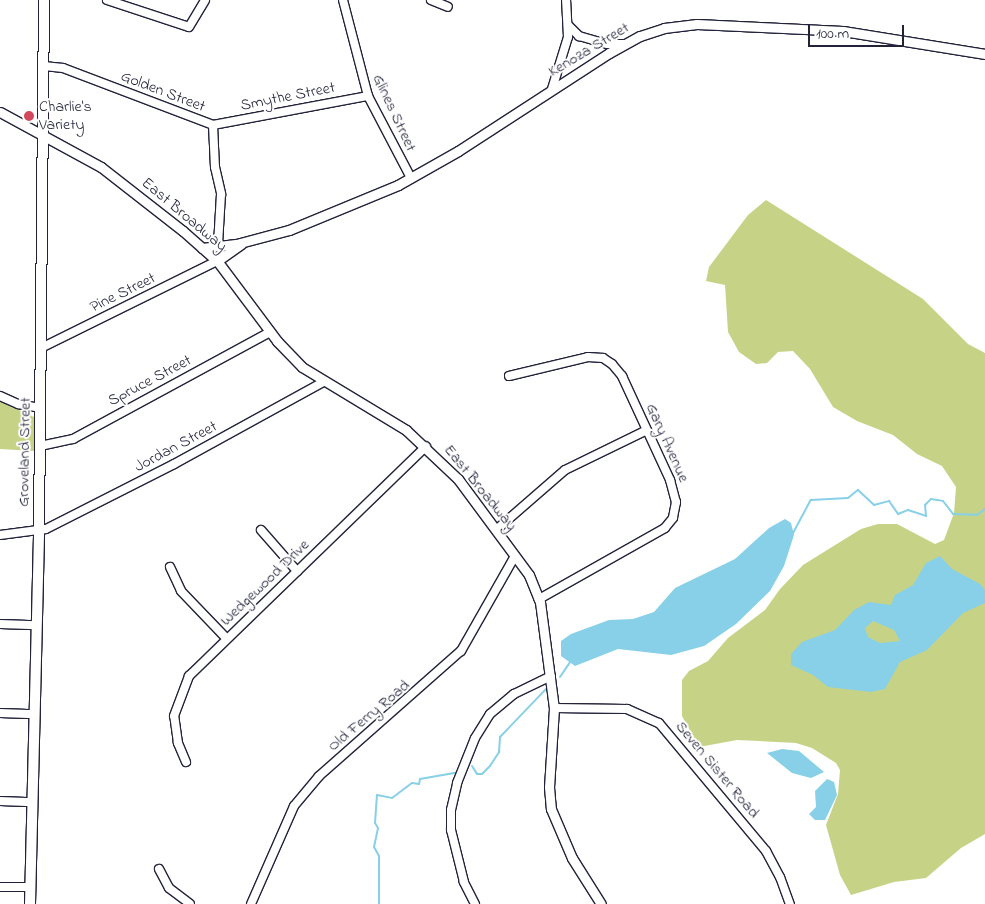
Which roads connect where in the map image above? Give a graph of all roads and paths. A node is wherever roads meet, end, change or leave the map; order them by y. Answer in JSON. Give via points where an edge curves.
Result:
{"nodes":[{"id":1,"x":44,"y":0,"type":"edge"},
{"id":2,"x":107,"y":0,"type":"edge"},
{"id":3,"x":205,"y":0,"type":"edge"},
{"id":4,"x":343,"y":0,"type":"edge"},
{"id":5,"x":434,"y":0,"type":"edge"},
{"id":6,"x":566,"y":0,"type":"edge"},
{"id":7,"x":448,"y":7,"type":"dead end"},
{"id":8,"x":568,"y":25,"type":"junction"},
{"id":9,"x":626,"y":44,"type":"junction"},
{"id":10,"x":985,"y":54,"type":"edge"},
{"id":11,"x":44,"y":66,"type":"junction"},
{"id":12,"x":552,"y":89,"type":"junction"},
{"id":13,"x":368,"y":96,"type":"junction"},
{"id":14,"x":0,"y":112,"type":"edge"},
{"id":15,"x":213,"y":125,"type":"junction"},
{"id":16,"x":43,"y":137,"type":"junction"},
{"id":17,"x":411,"y":178,"type":"junction"},
{"id":18,"x":242,"y":243,"type":"junction"},
{"id":19,"x":218,"y":245,"type":"junction"},
{"id":20,"x":202,"y":248,"type":"junction"},
{"id":21,"x":217,"y":261,"type":"junction"},
{"id":22,"x":270,"y":332,"type":"junction"},
{"id":23,"x":41,"y":348,"type":"junction"},
{"id":24,"x":509,"y":376,"type":"dead end"},
{"id":25,"x":323,"y":382,"type":"junction"},
{"id":26,"x":0,"y":396,"type":"edge"},
{"id":27,"x":40,"y":408,"type":"junction"},
{"id":28,"x":647,"y":430,"type":"junction"},
{"id":29,"x":40,"y":446,"type":"junction"},
{"id":30,"x":426,"y":446,"type":"junction"},
{"id":31,"x":261,"y":530,"type":"dead end"},
{"id":32,"x":496,"y":530,"type":"junction"},
{"id":33,"x":39,"y":531,"type":"junction"},
{"id":34,"x":0,"y":534,"type":"edge"},
{"id":35,"x":515,"y":556,"type":"junction"},
{"id":36,"x":170,"y":567,"type":"dead end"},
{"id":37,"x":297,"y":571,"type":"junction"},
{"id":38,"x":539,"y":599,"type":"junction"},
{"id":39,"x":0,"y":624,"type":"edge"},
{"id":40,"x":36,"y":625,"type":"junction"},
{"id":41,"x":226,"y":639,"type":"junction"},
{"id":42,"x":551,"y":676,"type":"junction"},
{"id":43,"x":554,"y":708,"type":"junction"},
{"id":44,"x":0,"y":713,"type":"edge"},
{"id":45,"x":35,"y":714,"type":"junction"},
{"id":46,"x":186,"y":762,"type":"dead end"},
{"id":47,"x":0,"y":801,"type":"edge"},
{"id":48,"x":33,"y":802,"type":"junction"},
{"id":49,"x":159,"y":870,"type":"dead end"},
{"id":50,"x":0,"y":887,"type":"edge"},
{"id":51,"x":30,"y":887,"type":"junction"},
{"id":52,"x":30,"y":904,"type":"edge"},
{"id":53,"x":190,"y":904,"type":"edge"},
{"id":54,"x":251,"y":904,"type":"edge"},
{"id":55,"x":475,"y":904,"type":"edge"},
{"id":56,"x":602,"y":904,"type":"edge"},
{"id":57,"x":790,"y":904,"type":"edge"}],
"edges":[{"from":1,"to":11,"type":"main road","name":"Groveland Street"},
{"from":2,"to":3,"type":"street","via":[[189,27]]},
{"from":4,"to":13,"type":"street","name":"Glines Street"},
{"from":5,"to":7,"type":"street"},
{"from":6,"to":8,"type":"street"},
{"from":8,"to":9,"type":"street","via":[[586,38],[607,44]]},
{"from":8,"to":12,"type":"street","via":[[567,43]]},
{"from":9,"to":10,"type":"street","name":"Kenoza Street","via":[[664,28],[712,25],[872,34]]},
{"from":9,"to":12,"type":"street","name":"Kenoza Street"},
{"from":11,"to":15,"type":"street","name":"Golden Street","via":[[63,68]]},
{"from":11,"to":16,"type":"main road","name":"Groveland Street"},
{"from":12,"to":17,"type":"street","name":"Kenoza Street"},
{"from":13,"to":15,"type":"street","name":"Smythe Street"},
{"from":13,"to":17,"type":"street","name":"Glines Street"},
{"from":14,"to":16,"type":"street","name":"East Broadway"},
{"from":15,"to":19,"type":"street","name":"Golden Street","via":[[215,167],[221,194]]},
{"from":16,"to":20,"type":"street","name":"East Broadway","via":[[101,167]]},
{"from":16,"to":23,"type":"main road","name":"Groveland Street"},
{"from":17,"to":18,"type":"street","name":"Kenoza Street","via":[[311,222]]},
{"from":18,"to":19,"type":"street","name":"Kenoza Street"},
{"from":18,"to":21,"type":"street","name":"Kenoza Street"},
{"from":19,"to":20,"type":"street","name":"Kenoza Street"},
{"from":20,"to":21,"type":"street","name":"East Broadway"},
{"from":21,"to":22,"type":"street","name":"East Broadway"},
{"from":21,"to":23,"type":"street","name":"Pine Street"},
{"from":22,"to":25,"type":"street","name":"East Broadway","via":[[302,367]]},
{"from":22,"to":29,"type":"street","name":"Spruce Street","via":[[72,439]]},
{"from":23,"to":27,"type":"main road","name":"Groveland Street"},
{"from":24,"to":28,"type":"street","name":"Gary Avenue","via":[[577,359],[603,358],[622,376]]},
{"from":25,"to":30,"type":"street","name":"East Broadway","via":[[406,430]]},
{"from":25,"to":33,"type":"street","name":"Jordan Street","via":[[157,473]]},
{"from":26,"to":27,"type":"street"},
{"from":27,"to":29,"type":"main road","name":"Groveland Street"},
{"from":28,"to":32,"type":"street","via":[[565,470]]},
{"from":28,"to":38,"type":"street","name":"Gary Avenue","via":[[675,493],[673,518],[651,536]]},
{"from":29,"to":33,"type":"main road","name":"Groveland Street"},
{"from":30,"to":32,"type":"street","name":"East Broadway","via":[[458,479]]},
{"from":30,"to":37,"type":"street","name":"Wedgewood Drive"},
{"from":31,"to":37,"type":"street"},
{"from":32,"to":35,"type":"street","name":"East Broadway"},
{"from":33,"to":34,"type":"street"},
{"from":33,"to":40,"type":"main road","name":"Groveland Street"},
{"from":35,"to":38,"type":"street","name":"East Broadway","via":[[532,581]]},
{"from":35,"to":54,"type":"street","name":"Old Ferry Road","via":[[461,651],[319,776],[294,806]]},
{"from":36,"to":41,"type":"street","via":[[181,591]]},
{"from":37,"to":41,"type":"street","name":"Wedgewood Drive"},
{"from":38,"to":42,"type":"street","name":"East Broadway"},
{"from":39,"to":40,"type":"street"},
{"from":40,"to":45,"type":"main road","name":"Groveland Street"},
{"from":41,"to":46,"type":"street","name":"Wedgewood Drive","via":[[193,672],[179,696],[174,724]]},
{"from":42,"to":43,"type":"street","name":"East Broadway"},
{"from":42,"to":55,"type":"street","via":[[514,694],[490,714],[475,738],[458,783],[451,810],[451,830],[464,882]]},
{"from":43,"to":56,"type":"street","name":"East Broadway","via":[[549,787],[551,809],[572,858]]},
{"from":43,"to":57,"type":"street","name":"Seven Sister Road","via":[[627,709],[659,723],[766,851]]},
{"from":44,"to":45,"type":"street"},
{"from":45,"to":48,"type":"main road","name":"Groveland Street"},
{"from":47,"to":48,"type":"street"},
{"from":48,"to":51,"type":"main road","name":"Groveland Street"},
{"from":49,"to":53,"type":"street","via":[[169,888]]},
{"from":50,"to":51,"type":"street"},
{"from":51,"to":52,"type":"main road","name":"Groveland Street"}]}
